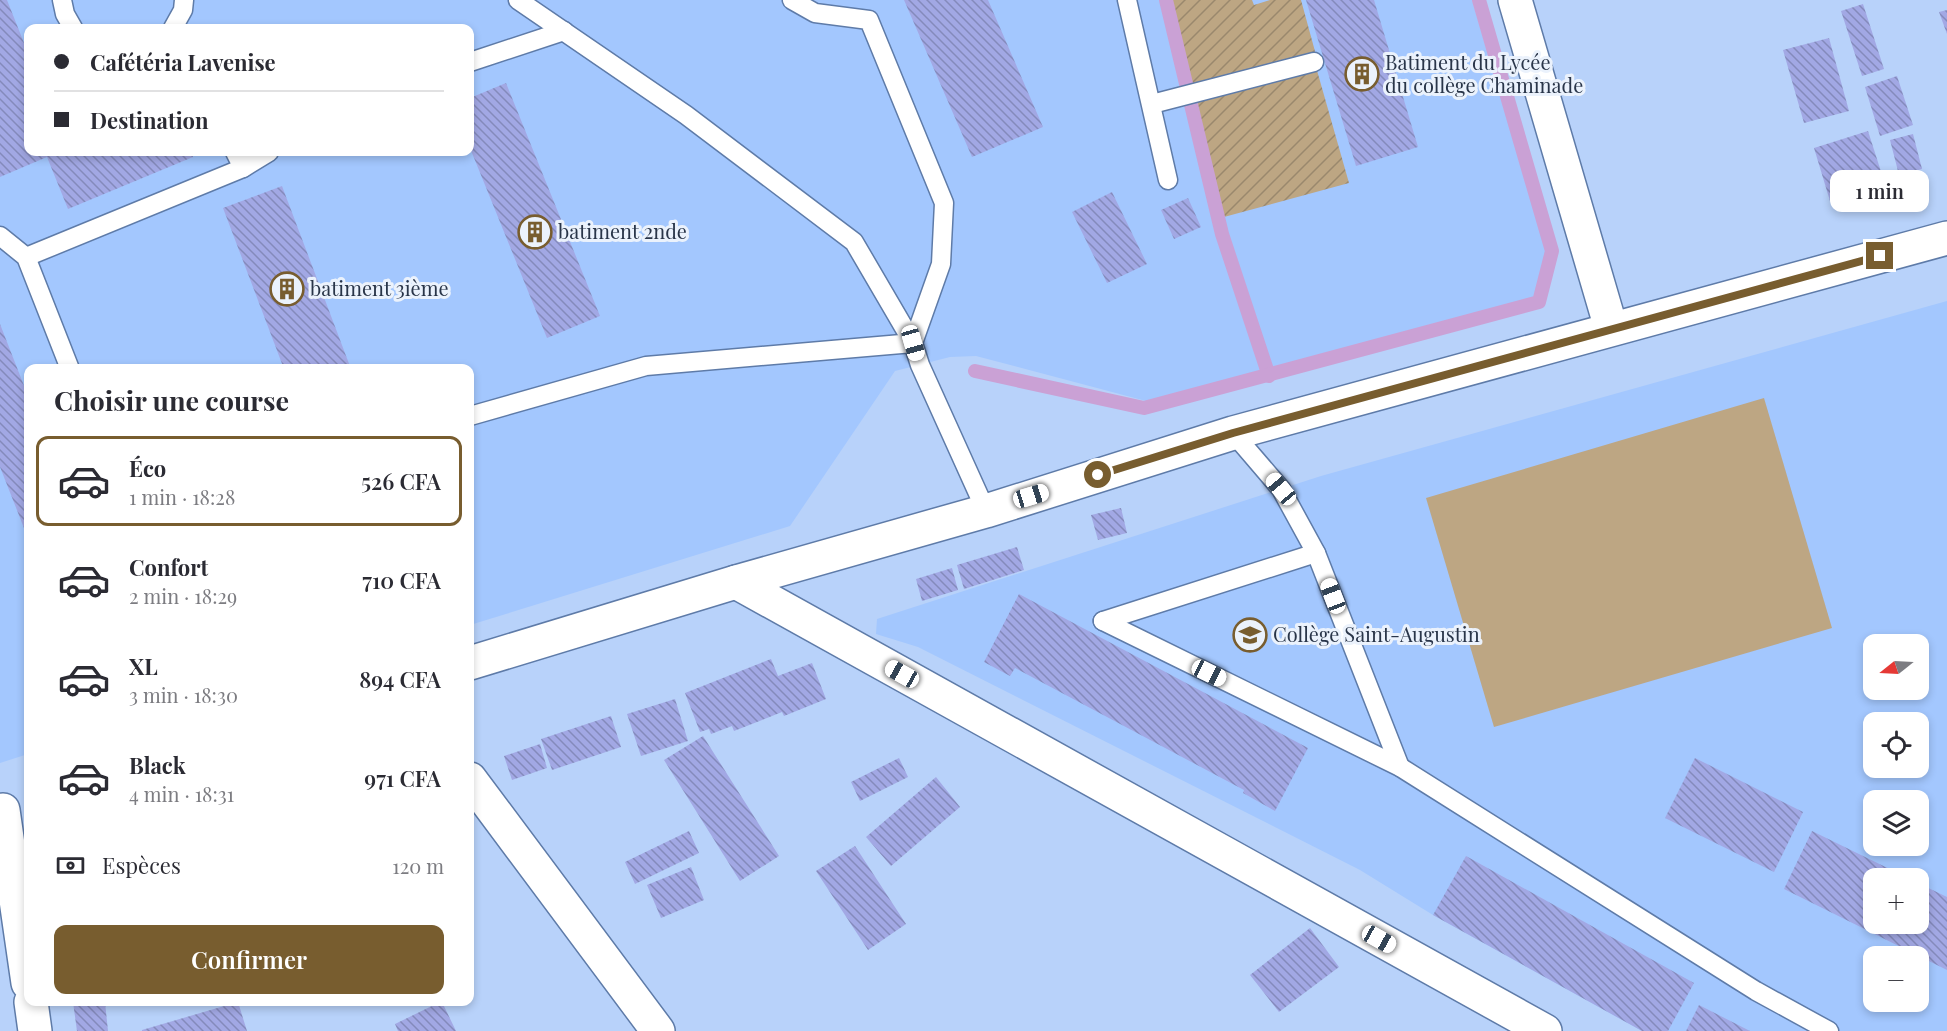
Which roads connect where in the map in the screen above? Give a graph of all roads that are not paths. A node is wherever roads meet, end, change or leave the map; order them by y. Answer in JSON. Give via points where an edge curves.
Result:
{"nodes":[{"id":1,"x":62,"y":0,"type":"edge"},
{"id":2,"x":184,"y":0,"type":"edge"},
{"id":3,"x":518,"y":0,"type":"edge"},
{"id":4,"x":792,"y":0,"type":"edge"},
{"id":5,"x":1127,"y":0,"type":"edge"},
{"id":6,"x":1515,"y":0,"type":"edge"},
{"id":7,"x":71,"y":24,"type":"edge"},
{"id":8,"x":175,"y":24,"type":"edge"},
{"id":9,"x":564,"y":31,"type":"junction"},
{"id":10,"x":474,"y":61,"type":"edge"},
{"id":11,"x":1314,"y":62,"type":"dead end"},
{"id":12,"x":1152,"y":104,"type":"junction"},
{"id":13,"x":254,"y":156,"type":"edge"},
{"id":14,"x":239,"y":160,"type":"edge"},
{"id":15,"x":1168,"y":180,"type":"dead end"},
{"id":16,"x":0,"y":236,"type":"edge"},
{"id":17,"x":1947,"y":238,"type":"edge"},
{"id":18,"x":26,"y":257,"type":"junction"},
{"id":19,"x":1611,"y":328,"type":"junction"},
{"id":20,"x":913,"y":343,"type":"junction"},
{"id":21,"x":68,"y":364,"type":"edge"},
{"id":22,"x":474,"y":415,"type":"edge"},
{"id":23,"x":1233,"y":433,"type":"junction"},
{"id":24,"x":986,"y":511,"type":"junction"},
{"id":25,"x":1316,"y":553,"type":"junction"},
{"id":26,"x":736,"y":582,"type":"junction"},
{"id":27,"x":474,"y":662,"type":"edge"},
{"id":28,"x":1400,"y":767,"type":"junction"},
{"id":29,"x":474,"y":784,"type":"edge"},
{"id":30,"x":11,"y":807,"type":"edge"},
{"id":31,"x":24,"y":942,"type":"edge"},
{"id":32,"x":32,"y":1006,"type":"edge"},
{"id":33,"x":35,"y":1031,"type":"edge"},
{"id":34,"x":658,"y":1031,"type":"edge"},
{"id":35,"x":1545,"y":1031,"type":"edge"},
{"id":36,"x":1829,"y":1031,"type":"edge"}],
"edges":[{"from":1,"to":7,"type":"lane"},
{"from":2,"to":8,"type":"lane"},
{"from":3,"to":9,"type":"lane"},
{"from":4,"to":20,"type":"lane","via":[[815,13],[869,20],[944,202],[941,264]]},
{"from":5,"to":12,"type":"lane"},
{"from":6,"to":19,"type":"street"},
{"from":9,"to":10,"type":"lane"},
{"from":9,"to":20,"type":"lane","via":[[686,115],[854,242]]},
{"from":11,"to":12,"type":"lane"},
{"from":12,"to":15,"type":"lane"},
{"from":13,"to":14,"type":"lane"},
{"from":14,"to":18,"type":"lane"},
{"from":16,"to":18,"type":"lane"},
{"from":17,"to":19,"type":"street"},
{"from":18,"to":21,"type":"lane"},
{"from":19,"to":23,"type":"street"},
{"from":20,"to":22,"type":"lane","via":[[646,366]]},
{"from":20,"to":24,"type":"lane"},
{"from":23,"to":24,"type":"street"},
{"from":23,"to":25,"type":"lane","via":[[1281,489]]},
{"from":24,"to":26,"type":"street"},
{"from":25,"to":28,"type":"lane"},
{"from":25,"to":28,"type":"lane","via":[[1103,621]]},
{"from":26,"to":27,"type":"street"},
{"from":26,"to":35,"type":"street"},
{"from":28,"to":36,"type":"lane","via":[[1756,991]]},
{"from":29,"to":34,"type":"street"},
{"from":30,"to":31,"type":"street"},
{"from":32,"to":33,"type":"street"}]}
